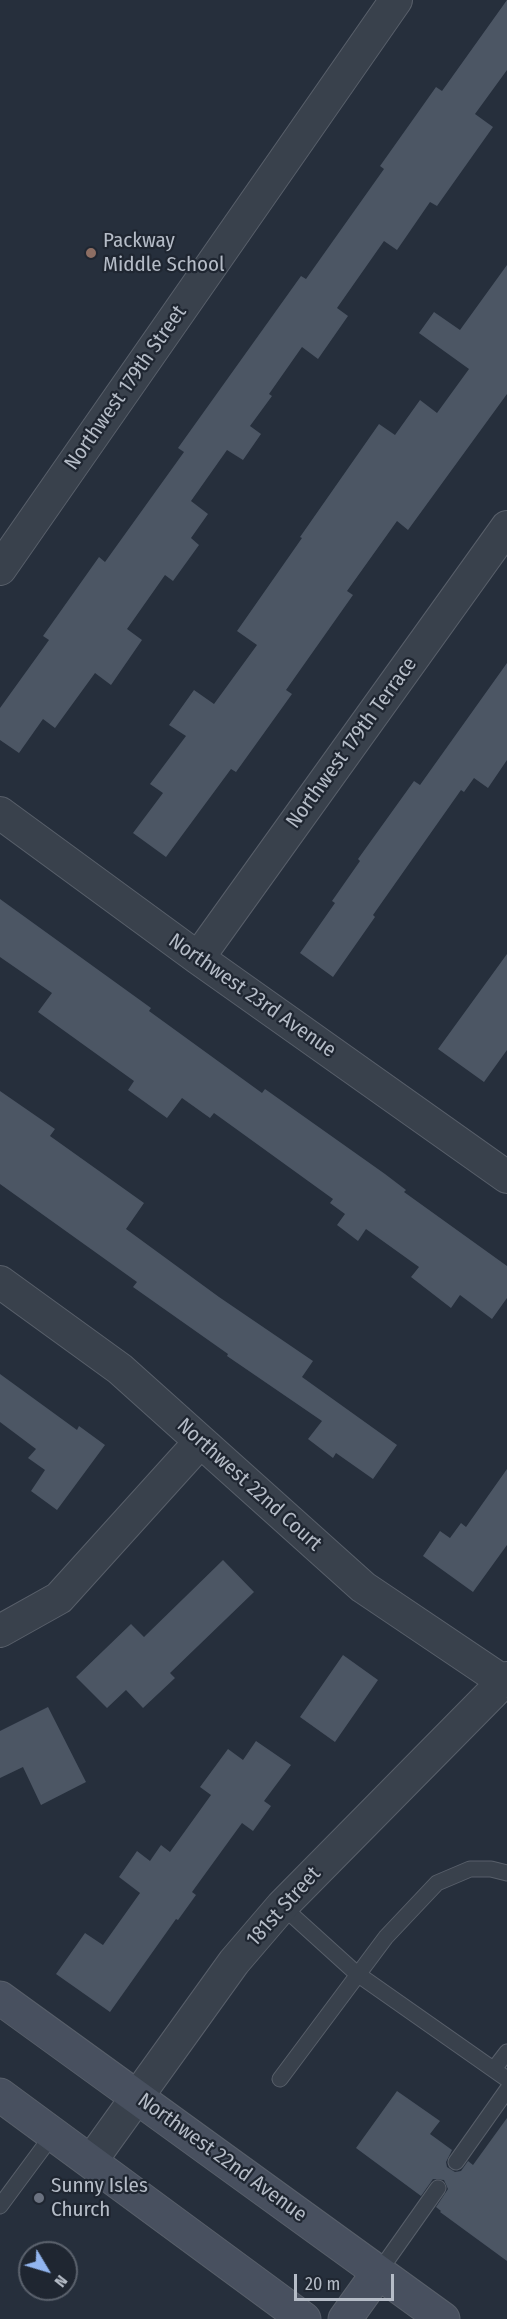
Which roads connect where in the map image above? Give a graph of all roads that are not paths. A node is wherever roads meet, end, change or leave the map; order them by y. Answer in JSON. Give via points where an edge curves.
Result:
{"nodes":[{"id":1,"x":396,"y":0,"type":"edge"},
{"id":2,"x":507,"y":527,"type":"edge"},
{"id":3,"x":0,"y":569,"type":"edge"},
{"id":4,"x":0,"y":813,"type":"edge"},
{"id":5,"x":198,"y":958,"type":"junction"},
{"id":6,"x":505,"y":1170,"type":"edge"},
{"id":7,"x":0,"y":1282,"type":"edge"},
{"id":8,"x":200,"y":1442,"type":"junction"},
{"id":9,"x":0,"y":1631,"type":"edge"},
{"id":10,"x":506,"y":1680,"type":"edge"},
{"id":11,"x":507,"y":1873,"type":"edge"},
{"id":12,"x":282,"y":1906,"type":"junction"},
{"id":13,"x":356,"y":1973,"type":"junction"},
{"id":14,"x":0,"y":1998,"type":"edge"},
{"id":15,"x":507,"y":2052,"type":"edge"},
{"id":16,"x":494,"y":2070,"type":"junction"},
{"id":17,"x":280,"y":2079,"type":"dead end"},
{"id":18,"x":507,"y":2079,"type":"edge"},
{"id":19,"x":507,"y":2090,"type":"edge"},
{"id":20,"x":0,"y":2095,"type":"edge"},
{"id":21,"x":138,"y":2096,"type":"junction"},
{"id":22,"x":54,"y":2133,"type":"junction"},
{"id":23,"x":91,"y":2161,"type":"junction"},
{"id":24,"x":456,"y":2162,"type":"dead end"},
{"id":25,"x":438,"y":2188,"type":"dead end"},
{"id":26,"x":0,"y":2206,"type":"edge"},
{"id":27,"x":378,"y":2273,"type":"junction"},
{"id":28,"x":304,"y":2319,"type":"edge"},
{"id":29,"x":345,"y":2319,"type":"edge"},
{"id":30,"x":443,"y":2319,"type":"edge"}],
"edges":[{"from":1,"to":3,"type":"street","name":"Northwest 179th Street"},
{"from":2,"to":5,"type":"street","name":"Northwest 179th Terrace"},
{"from":4,"to":5,"type":"street","name":"Northwest 23rd Avenue"},
{"from":5,"to":6,"type":"street","name":"Northwest 23rd Avenue"},
{"from":7,"to":8,"type":"street","name":"Northwest 22nd Court","via":[[120,1369]]},
{"from":8,"to":9,"type":"street","via":[[59,1598]]},
{"from":8,"to":10,"type":"street","name":"Northwest 22nd Court","via":[[363,1587]]},
{"from":10,"to":12,"type":"street","name":"181st Street"},
{"from":11,"to":13,"type":"lane","via":[[470,1869],[438,1883]]},
{"from":12,"to":13,"type":"lane"},
{"from":12,"to":21,"type":"street","name":"181st Street","via":[[234,1962]]},
{"from":13,"to":16,"type":"lane"},
{"from":13,"to":17,"type":"lane"},
{"from":14,"to":21,"type":"main road","name":"Northwest 22nd Avenue"},
{"from":15,"to":16,"type":"lane"},
{"from":16,"to":18,"type":"lane"},
{"from":19,"to":24,"type":"lane"},
{"from":20,"to":22,"type":"main road"},
{"from":21,"to":23,"type":"street","name":"181st Street"},
{"from":21,"to":27,"type":"main road","name":"Northwest 22nd Avenue"},
{"from":22,"to":23,"type":"main road"},
{"from":22,"to":26,"type":"lane"},
{"from":23,"to":28,"type":"main road"},
{"from":25,"to":27,"type":"lane"},
{"from":27,"to":29,"type":"main road"},
{"from":27,"to":30,"type":"main road","name":"Northwest 22nd Avenue"}]}
